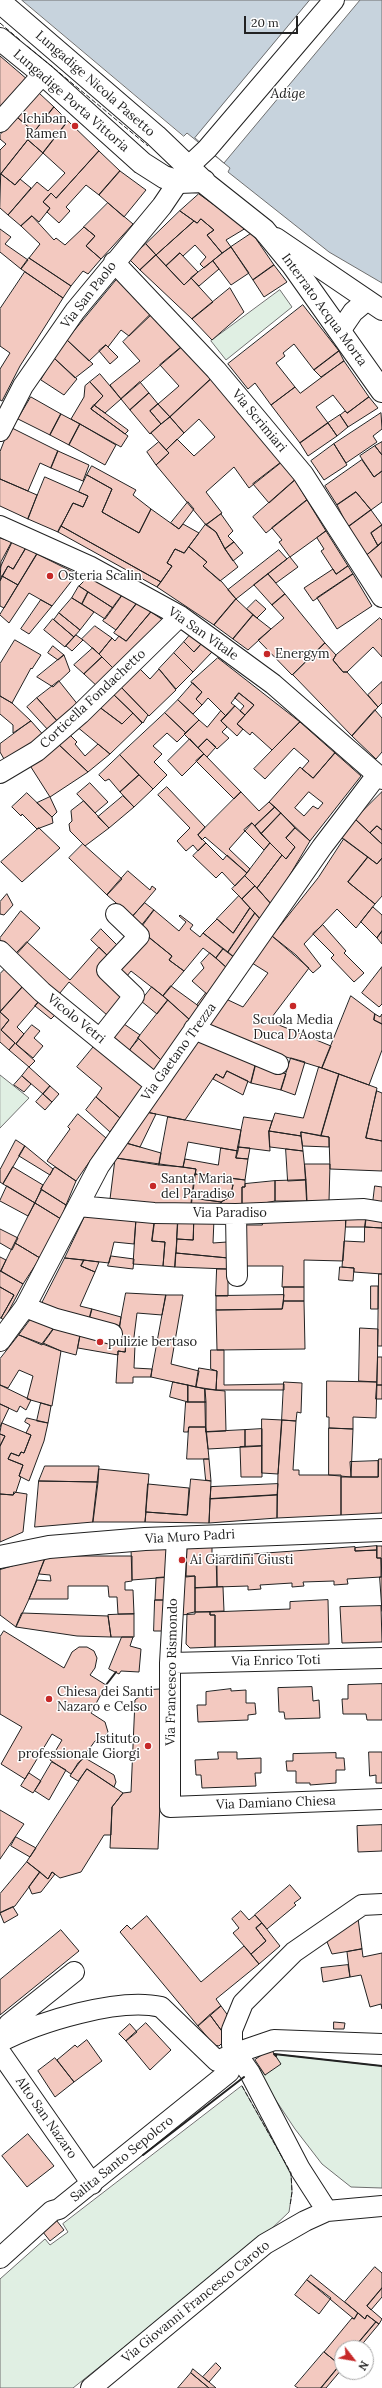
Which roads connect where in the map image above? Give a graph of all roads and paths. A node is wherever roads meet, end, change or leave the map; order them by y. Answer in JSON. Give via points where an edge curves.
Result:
{"nodes":[{"id":1,"x":334,"y":0,"type":"edge"},
{"id":2,"x":0,"y":2,"type":"edge"},
{"id":3,"x":0,"y":39,"type":"edge"},
{"id":4,"x":43,"y":74,"type":"junction"},
{"id":5,"x":0,"y":122,"type":"edge"},
{"id":6,"x":156,"y":136,"type":"junction"},
{"id":7,"x":140,"y":161,"type":"junction"},
{"id":8,"x":190,"y":176,"type":"junction"},
{"id":9,"x":165,"y":202,"type":"junction"},
{"id":10,"x":264,"y":230,"type":"junction"},
{"id":11,"x":114,"y":262,"type":"junction"},
{"id":12,"x":374,"y":306,"type":"edge"},
{"id":13,"x":340,"y":331,"type":"junction"},
{"id":14,"x":382,"y":392,"type":"edge"},
{"id":15,"x":5,"y":410,"type":"edge"},
{"id":16,"x":0,"y":431,"type":"edge"},
{"id":17,"x":0,"y":526,"type":"edge"},
{"id":18,"x":382,"y":597,"type":"edge"},
{"id":19,"x":180,"y":616,"type":"junction"},
{"id":20,"x":0,"y":773,"type":"edge"},
{"id":21,"x":380,"y":777,"type":"edge"},
{"id":22,"x":116,"y":914,"type":"dead end"},
{"id":23,"x":0,"y":951,"type":"edge"},
{"id":24,"x":194,"y":1029,"type":"junction"},
{"id":25,"x":100,"y":1039,"type":"junction"},
{"id":26,"x":278,"y":1064,"type":"dead end"},
{"id":27,"x":155,"y":1084,"type":"junction"},
{"id":28,"x":78,"y":1206,"type":"junction"},
{"id":29,"x":382,"y":1212,"type":"edge"},
{"id":30,"x":236,"y":1214,"type":"junction"},
{"id":31,"x":236,"y":1276,"type":"dead end"},
{"id":32,"x":25,"y":1307,"type":"junction"},
{"id":33,"x":112,"y":1334,"type":"dead end"},
{"id":34,"x":0,"y":1341,"type":"edge"},
{"id":35,"x":382,"y":1530,"type":"edge"},
{"id":36,"x":177,"y":1538,"type":"junction"},
{"id":37,"x":0,"y":1557,"type":"edge"},
{"id":38,"x":382,"y":1658,"type":"edge"},
{"id":39,"x":170,"y":1663,"type":"junction"},
{"id":40,"x":382,"y":1799,"type":"edge"},
{"id":41,"x":170,"y":1807,"type":"joint"},
{"id":42,"x":382,"y":1904,"type":"edge"},
{"id":43,"x":74,"y":1972,"type":"dead end"},
{"id":44,"x":3,"y":2044,"type":"edge"},
{"id":45,"x":382,"y":2044,"type":"edge"},
{"id":46,"x":236,"y":2053,"type":"junction"},
{"id":47,"x":92,"y":2184,"type":"junction"},
{"id":48,"x":382,"y":2206,"type":"edge"},
{"id":49,"x":327,"y":2211,"type":"junction"},
{"id":50,"x":0,"y":2258,"type":"edge"},
{"id":51,"x":91,"y":2388,"type":"edge"}],
"edges":[{"from":1,"to":8,"type":"street","name":"Via San Paolo","via":[[207,149]]},
{"from":2,"to":6,"type":"main road","name":"Lungadige Nicola Pasetto"},
{"from":3,"to":4,"type":"main road","name":"Lungadige Porta Vittoria"},
{"from":4,"to":5,"type":"street"},
{"from":4,"to":7,"type":"main road","name":"Lungadige Porta Vittoria"},
{"from":6,"to":7,"type":"main road","via":[[155,153]]},
{"from":6,"to":8,"type":"main road","name":"Lungadige Nicola Pasetto"},
{"from":7,"to":8,"type":"main road","name":"Lungadige Porta Vittoria","via":[[169,172]]},
{"from":7,"to":9,"type":"street","name":"Lungadige Porta Vittoria","via":[[162,189]]},
{"from":8,"to":9,"type":"street","name":"Via San Paolo"},
{"from":8,"to":10,"type":"main road","name":"Lungadige Nicola Pasetto"},
{"from":9,"to":11,"type":"street","name":"Via San Paolo"},
{"from":10,"to":12,"type":"street"},
{"from":10,"to":13,"type":"main road","name":"Interrato Acqua Morta"},
{"from":11,"to":15,"type":"street","name":"Via San Paolo","via":[[75,311]]},
{"from":11,"to":18,"type":"street","name":"Via Scrimiari","via":[[216,370],[304,474]]},
{"from":12,"to":13,"type":"street","via":[[353,312]]},
{"from":13,"to":14,"type":"main road","name":"Interrato Acqua Morta"},
{"from":15,"to":16,"type":"street","name":"Via San Paolo"},
{"from":17,"to":19,"type":"street","name":"Via San Vitale","via":[[89,566]]},
{"from":19,"to":20,"type":"street","name":"Corticella Fondachetto","via":[[80,714],[37,752]]},
{"from":19,"to":21,"type":"street","name":"Via San Vitale","via":[[273,684]]},
{"from":21,"to":24,"type":"street","name":"Via Gaetano Trezza","via":[[322,847]]},
{"from":22,"to":25,"type":"street","via":[[139,936],[107,970],[134,996]]},
{"from":23,"to":25,"type":"street","name":"Vicolo Vetri","via":[[42,992]]},
{"from":24,"to":26,"type":"street"},
{"from":24,"to":27,"type":"street","name":"Via Gaetano Trezza"},
{"from":25,"to":27,"type":"street","name":"Vicolo Vetri"},
{"from":27,"to":28,"type":"street","name":"Via Gaetano Trezza","via":[[99,1166]]},
{"from":28,"to":30,"type":"street","name":"Via Paradiso","via":[[154,1213]]},
{"from":28,"to":32,"type":"street","name":"Via Gaetano Trezza"},
{"from":29,"to":30,"type":"street","name":"Via Paradiso","via":[[364,1209]]},
{"from":30,"to":31,"type":"street"},
{"from":32,"to":33,"type":"street","via":[[56,1319]]},
{"from":32,"to":34,"type":"street","name":"Via Gaetano Trezza"},
{"from":35,"to":36,"type":"main road","name":"Via Muro Padri"},
{"from":36,"to":37,"type":"main road","name":"Via Muro Padri","via":[[49,1547]]},
{"from":36,"to":39,"type":"street","name":"Via Francesco Rismondo"},
{"from":38,"to":39,"type":"street","name":"Via Enrico Toti"},
{"from":39,"to":41,"type":"street","name":"Via Francesco Rismondo"},
{"from":40,"to":41,"type":"street","name":"Via Damiano Chiesa"},
{"from":42,"to":46,"type":"street","via":[[362,1905],[294,1952],[243,2003],[232,2030],[232,2045]]},
{"from":43,"to":44,"type":"street","via":[[9,2024]]},
{"from":44,"to":46,"type":"street","via":[[60,2019],[102,2008],[150,2004],[161,2007],[217,2061]]},
{"from":44,"to":47,"type":"street","name":"Alto San Nazaro"},
{"from":45,"to":46,"type":"street","via":[[274,2040]]},
{"from":46,"to":47,"type":"street","name":"Salita Santo Sepolcro","via":[[229,2072]]},
{"from":46,"to":49,"type":"street","via":[[250,2073],[300,2169]]},
{"from":47,"to":50,"type":"street","name":"Salita Santo Sepolcro","via":[[59,2209],[52,2211]]},
{"from":48,"to":49,"type":"street","name":"Via Giovanni Francesco Caroto"},
{"from":49,"to":51,"type":"street","name":"Via Giovanni Francesco Caroto","via":[[265,2244]]}]}
